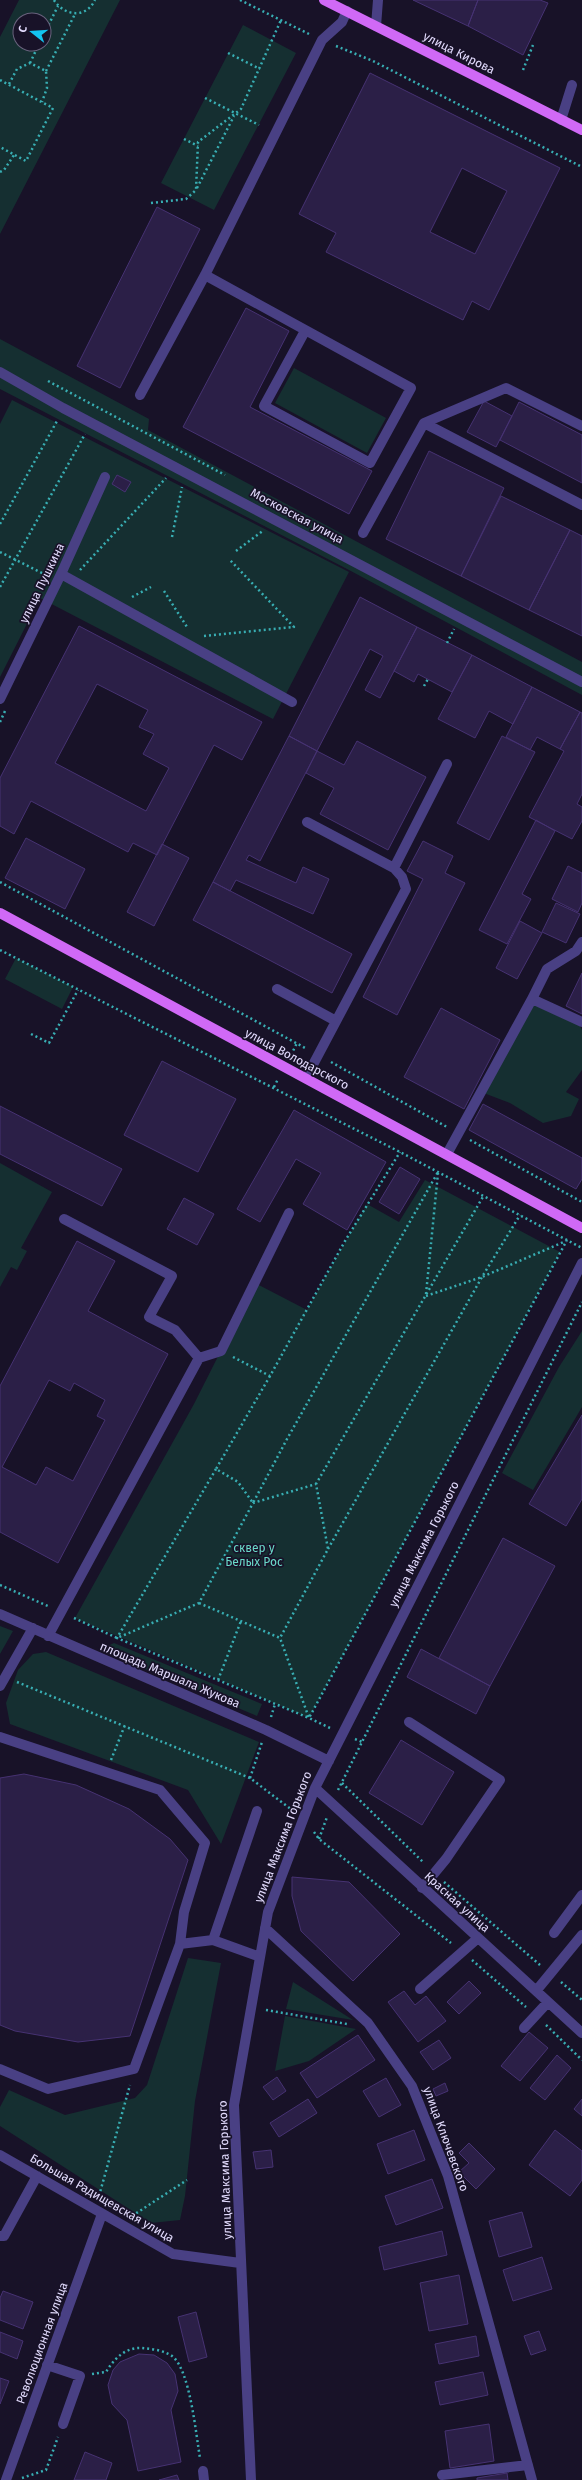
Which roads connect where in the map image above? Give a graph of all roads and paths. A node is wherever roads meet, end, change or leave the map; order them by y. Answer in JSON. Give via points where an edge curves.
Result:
{"nodes":[{"id":1,"x":54,"y":0,"type":"edge"},
{"id":2,"x":95,"y":0,"type":"edge"},
{"id":3,"x":240,"y":0,"type":"edge"},
{"id":4,"x":324,"y":0,"type":"edge"},
{"id":5,"x":378,"y":0,"type":"edge"},
{"id":6,"x":58,"y":6,"type":"junction"},
{"id":7,"x":347,"y":11,"type":"junction"},
{"id":8,"x":74,"y":14,"type":"junction"},
{"id":9,"x":52,"y":18,"type":"edge"},
{"id":10,"x":281,"y":20,"type":"junction"},
{"id":11,"x":376,"y":26,"type":"junction"},
{"id":12,"x":322,"y":40,"type":"junction"},
{"id":13,"x":533,"y":45,"type":"dead end"},
{"id":14,"x":35,"y":52,"type":"edge"},
{"id":15,"x":228,"y":53,"type":"dead end"},
{"id":16,"x":30,"y":63,"type":"junction"},
{"id":17,"x":260,"y":69,"type":"junction"},
{"id":18,"x":523,"y":70,"type":"dead end"},
{"id":19,"x":46,"y":71,"type":"junction"},
{"id":20,"x":0,"y":80,"type":"edge"},
{"id":21,"x":8,"y":84,"type":"junction"},
{"id":22,"x":572,"y":85,"type":"dead end"},
{"id":23,"x":205,"y":98,"type":"dead end"},
{"id":24,"x":42,"y":102,"type":"junction"},
{"id":25,"x":236,"y":113,"type":"junction"},
{"id":26,"x":561,"y":120,"type":"junction"},
{"id":27,"x":259,"y":125,"type":"dead end"},
{"id":28,"x":582,"y":130,"type":"edge"},
{"id":29,"x":184,"y":139,"type":"dead end"},
{"id":30,"x":198,"y":146,"type":"junction"},
{"id":31,"x":0,"y":147,"type":"edge"},
{"id":32,"x":14,"y":155,"type":"junction"},
{"id":33,"x":582,"y":168,"type":"edge"},
{"id":34,"x":0,"y":172,"type":"edge"},
{"id":35,"x":196,"y":190,"type":"junction"},
{"id":36,"x":151,"y":203,"type":"dead end"},
{"id":37,"x":205,"y":275,"type":"junction"},
{"id":38,"x":305,"y":331,"type":"junction"},
{"id":39,"x":0,"y":372,"type":"edge"},
{"id":40,"x":42,"y":378,"type":"dead end"},
{"id":41,"x":140,"y":395,"type":"dead end"},
{"id":42,"x":64,"y":408,"type":"junction"},
{"id":43,"x":125,"y":421,"type":"dead end"},
{"id":44,"x":91,"y":423,"type":"junction"},
{"id":45,"x":424,"y":423,"type":"junction"},
{"id":46,"x":582,"y":426,"type":"edge"},
{"id":47,"x":105,"y":477,"type":"dead end"},
{"id":48,"x":184,"y":480,"type":"dead end"},
{"id":49,"x":582,"y":505,"type":"edge"},
{"id":50,"x":0,"y":524,"type":"edge"},
{"id":51,"x":270,"y":526,"type":"dead end"},
{"id":52,"x":363,"y":533,"type":"dead end"},
{"id":53,"x":172,"y":537,"type":"dead end"},
{"id":54,"x":236,"y":551,"type":"dead end"},
{"id":55,"x":0,"y":552,"type":"edge"},
{"id":56,"x":15,"y":559,"type":"junction"},
{"id":57,"x":230,"y":560,"type":"dead end"},
{"id":58,"x":60,"y":577,"type":"junction"},
{"id":59,"x":0,"y":587,"type":"edge"},
{"id":60,"x":151,"y":587,"type":"dead end"},
{"id":61,"x":164,"y":591,"type":"dead end"},
{"id":62,"x":117,"y":605,"type":"junction"},
{"id":63,"x":456,"y":625,"type":"dead end"},
{"id":64,"x":190,"y":631,"type":"dead end"},
{"id":65,"x":201,"y":636,"type":"dead end"},
{"id":66,"x":447,"y":643,"type":"dead end"},
{"id":67,"x":428,"y":679,"type":"dead end"},
{"id":68,"x":582,"y":682,"type":"edge"},
{"id":69,"x":424,"y":686,"type":"dead end"},
{"id":70,"x":0,"y":699,"type":"edge"},
{"id":71,"x":292,"y":702,"type":"dead end"},
{"id":72,"x":448,"y":764,"type":"dead end"},
{"id":73,"x":307,"y":822,"type":"dead end"},
{"id":74,"x":394,"y":868,"type":"junction"},
{"id":75,"x":0,"y":882,"type":"edge"},
{"id":76,"x":0,"y":913,"type":"edge"},
{"id":77,"x":582,"y":942,"type":"edge"},
{"id":78,"x":0,"y":950,"type":"edge"},
{"id":79,"x":277,"y":988,"type":"dead end"},
{"id":80,"x":78,"y":990,"type":"junction"},
{"id":81,"x":532,"y":999,"type":"junction"},
{"id":82,"x":336,"y":1021,"type":"junction"},
{"id":83,"x":582,"y":1022,"type":"edge"},
{"id":84,"x":31,"y":1034,"type":"dead end"},
{"id":85,"x":319,"y":1055,"type":"junction"},
{"id":86,"x":306,"y":1078,"type":"junction"},
{"id":87,"x":459,"y":1134,"type":"junction"},
{"id":88,"x":400,"y":1152,"type":"junction"},
{"id":89,"x":447,"y":1154,"type":"junction"},
{"id":90,"x":438,"y":1172,"type":"junction"},
{"id":91,"x":484,"y":1195,"type":"junction"},
{"id":92,"x":582,"y":1202,"type":"edge"},
{"id":93,"x":289,"y":1213,"type":"dead end"},
{"id":94,"x":520,"y":1215,"type":"junction"},
{"id":95,"x":64,"y":1219,"type":"dead end"},
{"id":96,"x":582,"y":1228,"type":"edge"},
{"id":97,"x":567,"y":1240,"type":"junction"},
{"id":98,"x":582,"y":1248,"type":"edge"},
{"id":99,"x":582,"y":1263,"type":"edge"},
{"id":100,"x":482,"y":1277,"type":"junction"},
{"id":101,"x":426,"y":1296,"type":"junction"},
{"id":102,"x":582,"y":1302,"type":"edge"},
{"id":103,"x":222,"y":1351,"type":"junction"},
{"id":104,"x":199,"y":1358,"type":"junction"},
{"id":105,"x":270,"y":1376,"type":"junction"},
{"id":106,"x":216,"y":1469,"type":"junction"},
{"id":107,"x":316,"y":1484,"type":"junction"},
{"id":108,"x":253,"y":1503,"type":"junction"},
{"id":109,"x":328,"y":1549,"type":"junction"},
{"id":110,"x":0,"y":1585,"type":"edge"},
{"id":111,"x":199,"y":1603,"type":"junction"},
{"id":112,"x":61,"y":1612,"type":"junction"},
{"id":113,"x":0,"y":1614,"type":"edge"},
{"id":114,"x":241,"y":1621,"type":"junction"},
{"id":115,"x":33,"y":1628,"type":"junction"},
{"id":116,"x":48,"y":1636,"type":"junction"},
{"id":117,"x":117,"y":1638,"type":"junction"},
{"id":118,"x":280,"y":1638,"type":"junction"},
{"id":119,"x":218,"y":1680,"type":"junction"},
{"id":120,"x":3,"y":1682,"type":"edge"},
{"id":121,"x":309,"y":1718,"type":"junction"},
{"id":122,"x":409,"y":1722,"type":"dead end"},
{"id":123,"x":125,"y":1726,"type":"junction"},
{"id":124,"x":0,"y":1737,"type":"edge"},
{"id":125,"x":329,"y":1760,"type":"junction"},
{"id":126,"x":107,"y":1772,"type":"junction"},
{"id":127,"x":342,"y":1783,"type":"junction"},
{"id":128,"x":315,"y":1788,"type":"junction"},
{"id":129,"x":331,"y":1805,"type":"junction"},
{"id":130,"x":257,"y":1811,"type":"dead end"},
{"id":131,"x":304,"y":1818,"type":"junction"},
{"id":132,"x":319,"y":1839,"type":"junction"},
{"id":133,"x":434,"y":1873,"type":"junction"},
{"id":134,"x":422,"y":1888,"type":"junction"},
{"id":135,"x":582,"y":1895,"type":"edge"},
{"id":136,"x":265,"y":1928,"type":"junction"},
{"id":137,"x":554,"y":1933,"type":"dead end"},
{"id":138,"x":582,"y":1935,"type":"edge"},
{"id":139,"x":478,"y":1938,"type":"junction"},
{"id":140,"x":212,"y":1940,"type":"junction"},
{"id":141,"x":180,"y":1944,"type":"junction"},
{"id":142,"x":463,"y":1953,"type":"junction"},
{"id":143,"x":260,"y":1957,"type":"junction"},
{"id":144,"x":550,"y":1973,"type":"junction"},
{"id":145,"x":420,"y":1989,"type":"dead end"},
{"id":146,"x":536,"y":1991,"type":"junction"},
{"id":147,"x":582,"y":2000,"type":"edge"},
{"id":148,"x":548,"y":2002,"type":"junction"},
{"id":149,"x":251,"y":2007,"type":"junction"},
{"id":150,"x":535,"y":2015,"type":"junction"},
{"id":151,"x":352,"y":2024,"type":"dead end"},
{"id":152,"x":524,"y":2028,"type":"dead end"},
{"id":153,"x":582,"y":2033,"type":"edge"},
{"id":154,"x":582,"y":2060,"type":"edge"},
{"id":155,"x":0,"y":2068,"type":"edge"},
{"id":156,"x":134,"y":2069,"type":"junction"},
{"id":157,"x":0,"y":2155,"type":"edge"},
{"id":158,"x":37,"y":2176,"type":"junction"},
{"id":159,"x":187,"y":2180,"type":"dead end"},
{"id":160,"x":93,"y":2209,"type":"junction"},
{"id":161,"x":102,"y":2214,"type":"junction"},
{"id":162,"x":119,"y":2224,"type":"junction"},
{"id":163,"x":0,"y":2236,"type":"edge"},
{"id":164,"x":240,"y":2263,"type":"junction"},
{"id":165,"x":47,"y":2365,"type":"junction"},
{"id":166,"x":80,"y":2376,"type":"junction"},
{"id":167,"x":63,"y":2424,"type":"joint"},
{"id":168,"x":528,"y":2465,"type":"junction"},
{"id":169,"x":442,"y":2475,"type":"dead end"},
{"id":170,"x":204,"y":2476,"type":"edge"},
{"id":171,"x":6,"y":2480,"type":"edge"},
{"id":172,"x":15,"y":2480,"type":"edge"},
{"id":173,"x":251,"y":2480,"type":"edge"},
{"id":174,"x":532,"y":2480,"type":"edge"}],
"edges":[{"from":1,"to":6,"type":"path"},
{"from":2,"to":8,"type":"path","via":[[84,12]]},
{"from":3,"to":10,"type":"path"},
{"from":4,"to":7,"type":"main road","name":"улица Кирова"},
{"from":5,"to":11,"type":"street"},
{"from":6,"to":8,"type":"path","via":[[63,11]]},
{"from":6,"to":9,"type":"path"},
{"from":7,"to":11,"type":"main road","name":"улица Кирова"},
{"from":7,"to":12,"type":"street","via":[[342,22]]},
{"from":8,"to":19,"type":"path"},
{"from":10,"to":12,"type":"path"},
{"from":10,"to":17,"type":"path"},
{"from":11,"to":26,"type":"main road","name":"улица Кирова"},
{"from":12,"to":33,"type":"path","via":[[373,61]]},
{"from":12,"to":37,"type":"street"},
{"from":13,"to":18,"type":"path"},
{"from":14,"to":16,"type":"path"},
{"from":15,"to":17,"type":"path"},
{"from":16,"to":19,"type":"path"},
{"from":16,"to":21,"type":"path","via":[[17,69]]},
{"from":17,"to":25,"type":"path","via":[[241,109]]},
{"from":19,"to":24,"type":"path","via":[[47,88]]},
{"from":20,"to":21,"type":"path"},
{"from":21,"to":24,"type":"path"},
{"from":22,"to":26,"type":"street"},
{"from":23,"to":25,"type":"path"},
{"from":24,"to":32,"type":"path","via":[[54,108],[26,161]]},
{"from":25,"to":27,"type":"path"},
{"from":25,"to":30,"type":"path","via":[[198,142]]},
{"from":25,"to":35,"type":"path"},
{"from":26,"to":28,"type":"main road","name":"улица Кирова"},
{"from":29,"to":30,"type":"path"},
{"from":30,"to":35,"type":"path"},
{"from":31,"to":32,"type":"path"},
{"from":32,"to":34,"type":"path"},
{"from":35,"to":36,"type":"path","via":[[186,199]]},
{"from":37,"to":38,"type":"street"},
{"from":37,"to":41,"type":"street"},
{"from":38,"to":38,"type":"street","via":[[411,388],[370,464],[264,406]]},
{"from":39,"to":42,"type":"street","name":"Московская улица"},
{"from":40,"to":43,"type":"path"},
{"from":42,"to":44,"type":"street","name":"Московская улица"},
{"from":42,"to":50,"type":"path"},
{"from":44,"to":56,"type":"path"},
{"from":44,"to":68,"type":"street","name":"Московская улица"},
{"from":45,"to":46,"type":"street","via":[[506,388]]},
{"from":45,"to":49,"type":"street"},
{"from":45,"to":52,"type":"street"},
{"from":47,"to":58,"type":"street","name":"улица Пушкина"},
{"from":48,"to":53,"type":"path"},
{"from":51,"to":54,"type":"path"},
{"from":55,"to":56,"type":"path"},
{"from":56,"to":58,"type":"path"},
{"from":56,"to":59,"type":"path"},
{"from":57,"to":65,"type":"path","via":[[294,626]]},
{"from":58,"to":62,"type":"street"},
{"from":58,"to":70,"type":"street","name":"улица Пушкина"},
{"from":60,"to":62,"type":"path"},
{"from":61,"to":64,"type":"path"},
{"from":62,"to":71,"type":"street"},
{"from":63,"to":66,"type":"path"},
{"from":67,"to":69,"type":"path"},
{"from":72,"to":74,"type":"street"},
{"from":73,"to":74,"type":"street"},
{"from":74,"to":82,"type":"street","via":[[402,877],[406,889]]},
{"from":75,"to":85,"type":"path"},
{"from":76,"to":86,"type":"main road","name":"улица Володарского"},
{"from":77,"to":81,"type":"street","via":[[576,951],[546,969]]},
{"from":78,"to":80,"type":"path"},
{"from":79,"to":82,"type":"street"},
{"from":80,"to":84,"type":"path","via":[[49,1043]]},
{"from":80,"to":88,"type":"path"},
{"from":81,"to":83,"type":"street"},
{"from":81,"to":87,"type":"street"},
{"from":82,"to":85,"type":"street"},
{"from":85,"to":86,"type":"street"},
{"from":85,"to":87,"type":"path"},
{"from":86,"to":89,"type":"main road","name":"улица Володарского"},
{"from":87,"to":89,"type":"street"},
{"from":87,"to":92,"type":"path"},
{"from":88,"to":90,"type":"path"},
{"from":88,"to":105,"type":"path","via":[[345,1241]]},
{"from":89,"to":96,"type":"main road","name":"улица Володарского"},
{"from":90,"to":91,"type":"path"},
{"from":90,"to":101,"type":"path"},
{"from":90,"to":108,"type":"path"},
{"from":91,"to":94,"type":"path"},
{"from":91,"to":101,"type":"path"},
{"from":93,"to":103,"type":"street"},
{"from":94,"to":97,"type":"path"},
{"from":94,"to":100,"type":"path"},
{"from":95,"to":104,"type":"street","via":[[172,1276],[149,1317],[175,1330]]},
{"from":97,"to":98,"type":"path"},
{"from":97,"to":100,"type":"path"},
{"from":97,"to":121,"type":"path"},
{"from":99,"to":125,"type":"street","name":"улица Максима Горького"},
{"from":100,"to":101,"type":"path"},
{"from":100,"to":109,"type":"path"},
{"from":101,"to":107,"type":"path"},
{"from":102,"to":127,"type":"path"},
{"from":103,"to":104,"type":"street"},
{"from":103,"to":105,"type":"path"},
{"from":104,"to":112,"type":"street"},
{"from":105,"to":106,"type":"path"},
{"from":106,"to":108,"type":"path","via":[[238,1482]]},
{"from":106,"to":117,"type":"path"},
{"from":107,"to":108,"type":"path"},
{"from":107,"to":109,"type":"path"},
{"from":108,"to":111,"type":"path"},
{"from":109,"to":118,"type":"path"},
{"from":110,"to":112,"type":"path"},
{"from":111,"to":114,"type":"path"},
{"from":111,"to":117,"type":"path"},
{"from":112,"to":116,"type":"street"},
{"from":112,"to":117,"type":"path"},
{"from":113,"to":115,"type":"street","name":"площадь Маршала Жукова"},
{"from":114,"to":118,"type":"path"},
{"from":114,"to":119,"type":"path"},
{"from":115,"to":116,"type":"street","name":"площадь Маршала Жукова"},
{"from":115,"to":120,"type":"street"},
{"from":116,"to":125,"type":"street","name":"площадь Маршала Жукова","via":[[266,1730]]},
{"from":117,"to":119,"type":"path"},
{"from":118,"to":121,"type":"path"},
{"from":119,"to":121,"type":"path"},
{"from":120,"to":123,"type":"path"},
{"from":122,"to":133,"type":"street","via":[[500,1780]]},
{"from":123,"to":126,"type":"path"},
{"from":123,"to":131,"type":"path","via":[[250,1778]]},
{"from":124,"to":126,"type":"street"},
{"from":125,"to":128,"type":"street","name":"улица Максима Горького"},
{"from":126,"to":141,"type":"street","via":[[160,1790],[205,1843],[184,1912]]},
{"from":127,"to":129,"type":"path"},
{"from":127,"to":133,"type":"path"},
{"from":128,"to":129,"type":"street","name":"Красная улица"},
{"from":128,"to":131,"type":"street","name":"улица Максима Горького"},
{"from":129,"to":132,"type":"path"},
{"from":129,"to":134,"type":"street","name":"Красная улица"},
{"from":130,"to":140,"type":"street"},
{"from":131,"to":132,"type":"path"},
{"from":131,"to":136,"type":"street","name":"улица Максима Горького","via":[[268,1912]]},
{"from":132,"to":142,"type":"path"},
{"from":133,"to":134,"type":"street"},
{"from":133,"to":144,"type":"path"},
{"from":134,"to":139,"type":"street","name":"Красная улица"},
{"from":135,"to":137,"type":"street"},
{"from":136,"to":143,"type":"street","name":"улица Максима Горького"},
{"from":136,"to":168,"type":"street","name":"улица Ключевского","via":[[368,2022],[412,2086],[448,2176]]},
{"from":138,"to":144,"type":"street"},
{"from":139,"to":142,"type":"street"},
{"from":139,"to":146,"type":"street","name":"Красная улица"},
{"from":140,"to":141,"type":"street"},
{"from":140,"to":143,"type":"street"},
{"from":141,"to":156,"type":"street"},
{"from":142,"to":145,"type":"street"},
{"from":142,"to":150,"type":"path"},
{"from":143,"to":149,"type":"street","name":"улица Максима Горького"},
{"from":144,"to":146,"type":"street"},
{"from":144,"to":147,"type":"path"},
{"from":146,"to":148,"type":"street","name":"Красная улица"},
{"from":148,"to":150,"type":"street"},
{"from":148,"to":153,"type":"street","name":"Красная улица"},
{"from":149,"to":151,"type":"path"},
{"from":149,"to":164,"type":"street","name":"улица Максима Горького","via":[[234,2105]]},
{"from":150,"to":152,"type":"street"},
{"from":150,"to":154,"type":"path"},
{"from":155,"to":156,"type":"street","via":[[48,2089]]},
{"from":156,"to":160,"type":"path"},
{"from":157,"to":158,"type":"street","name":"Большая Радищевская улица"},
{"from":158,"to":160,"type":"street","name":"Большая Радищевская улица"},
{"from":158,"to":163,"type":"street","via":[[4,2236]]},
{"from":159,"to":162,"type":"path"},
{"from":160,"to":161,"type":"street","name":"Большая Радищевская улица"},
{"from":161,"to":162,"type":"street","name":"Большая Радищевская улица"},
{"from":161,"to":165,"type":"street","name":"Революционная улица"},
{"from":162,"to":164,"type":"street","name":"Большая Радищевская улица","via":[[173,2254]]},
{"from":164,"to":173,"type":"street","name":"улица Максима Горького"},
{"from":165,"to":166,"type":"street"},
{"from":165,"to":171,"type":"street","name":"Революционная улица"},
{"from":166,"to":167,"type":"street"},
{"from":166,"to":170,"type":"path","via":[[106,2372],[113,2360],[123,2352],[139,2348],[156,2349],[172,2356],[184,2372]]},
{"from":167,"to":172,"type":"path","via":[[46,2470]]},
{"from":168,"to":169,"type":"street"},
{"from":168,"to":174,"type":"street","name":"улица Ключевского"}]}
